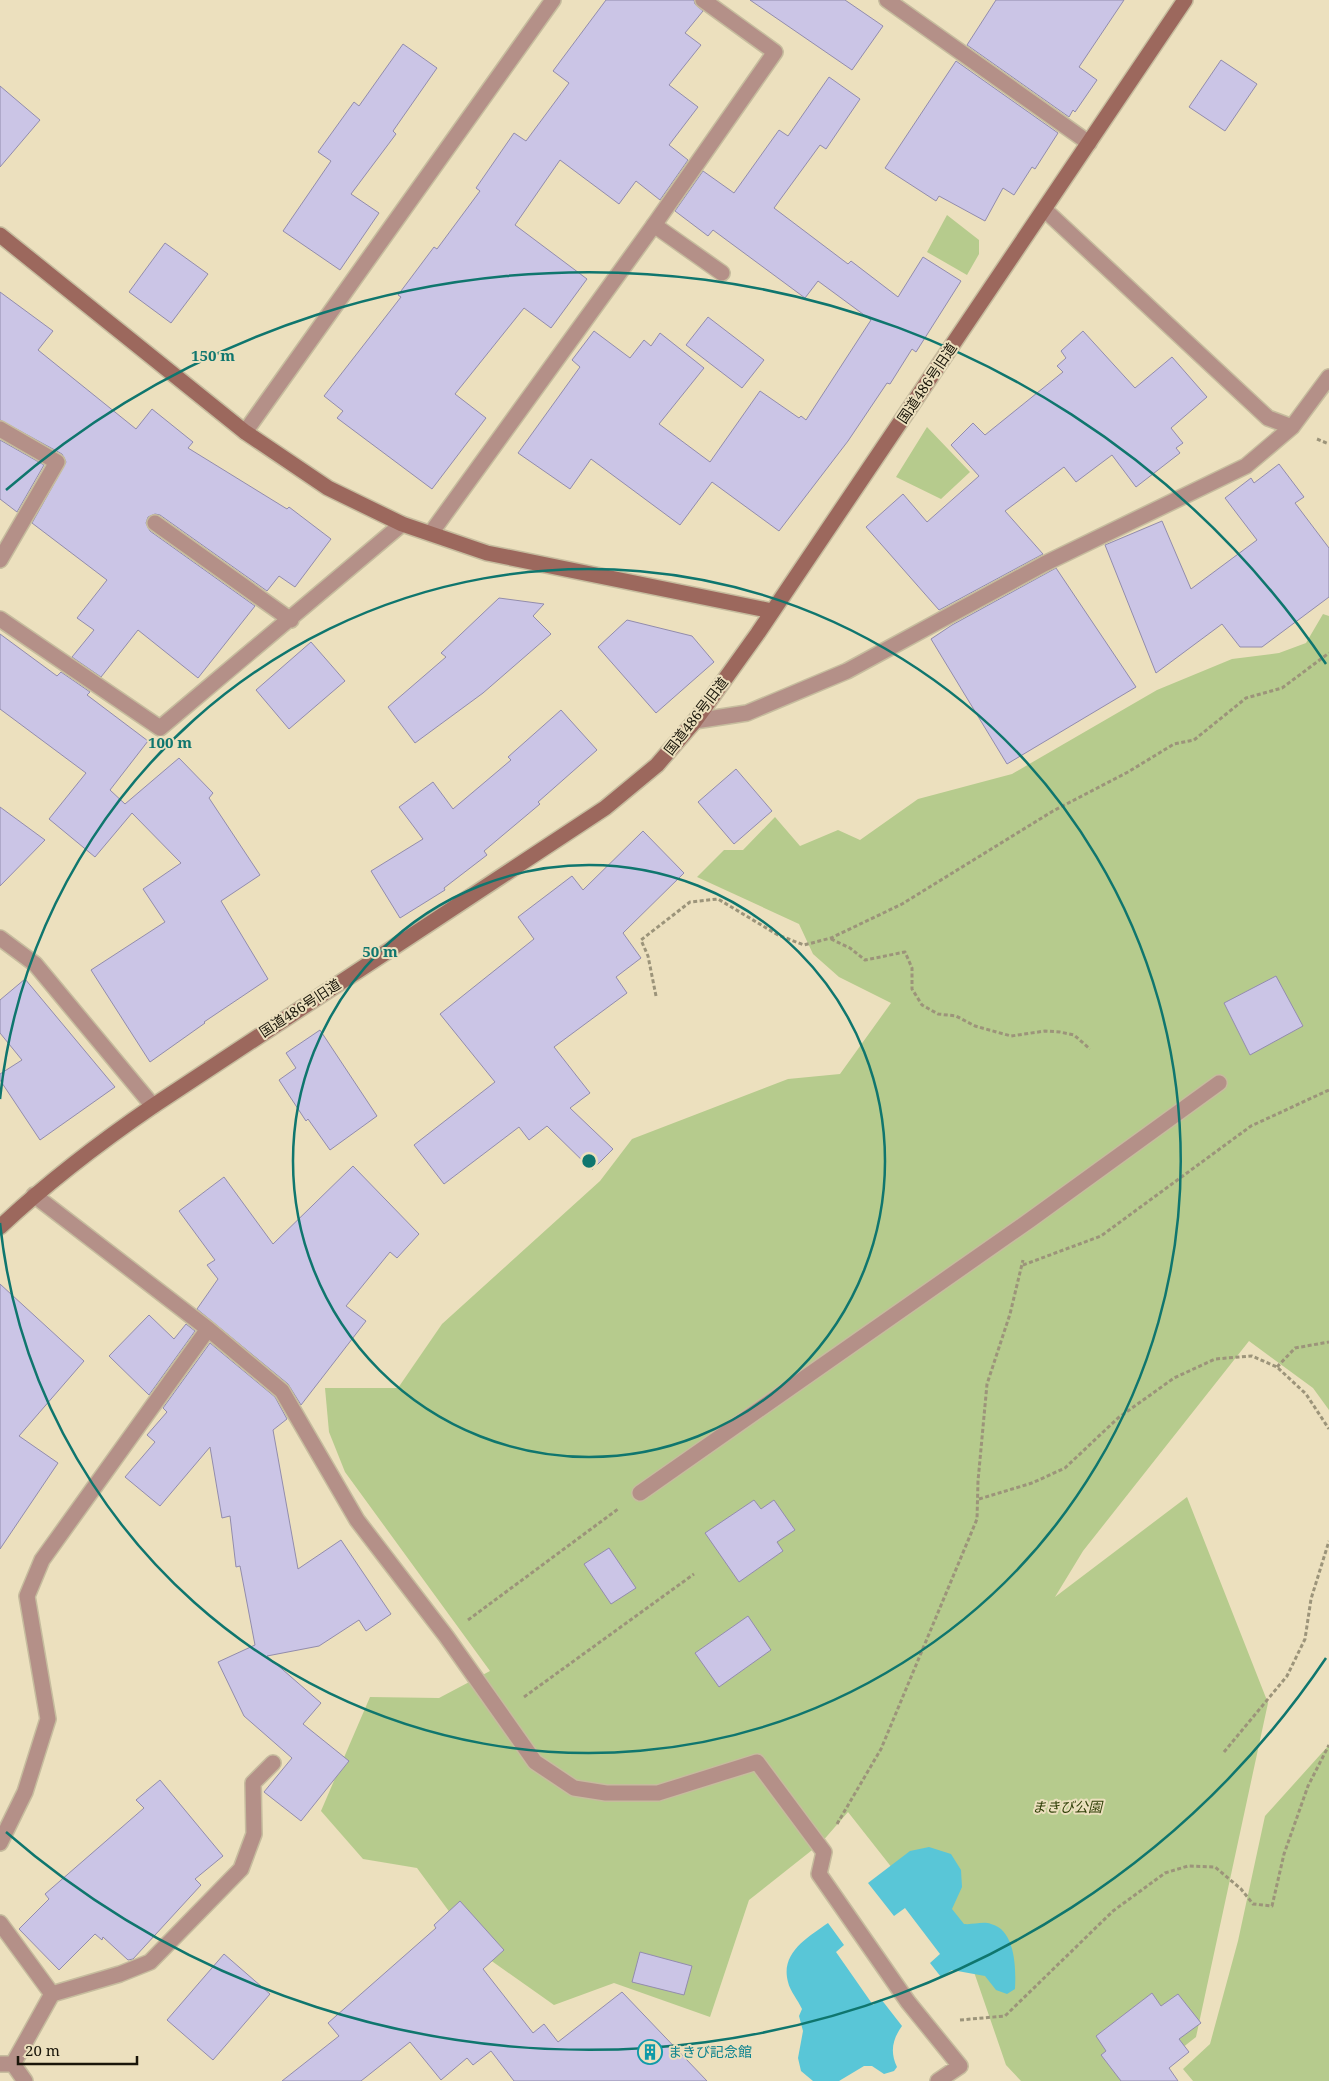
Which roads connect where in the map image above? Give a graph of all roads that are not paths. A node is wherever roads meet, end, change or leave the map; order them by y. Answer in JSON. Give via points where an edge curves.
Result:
{"nodes":[{"id":1,"x":553,"y":0,"type":"edge"},
{"id":2,"x":703,"y":0,"type":"edge"},
{"id":3,"x":887,"y":0,"type":"edge"},
{"id":4,"x":1185,"y":0,"type":"edge"},
{"id":5,"x":1089,"y":144,"type":"junction"},
{"id":6,"x":1045,"y":210,"type":"junction"},
{"id":7,"x":654,"y":225,"type":"junction"},
{"id":8,"x":0,"y":235,"type":"edge"},
{"id":9,"x":722,"y":273,"type":"dead end"},
{"id":10,"x":1329,"y":377,"type":"edge"},
{"id":11,"x":1292,"y":427,"type":"junction"},
{"id":12,"x":0,"y":429,"type":"edge"},
{"id":13,"x":244,"y":432,"type":"junction"},
{"id":14,"x":155,"y":522,"type":"dead end"},
{"id":15,"x":402,"y":524,"type":"junction"},
{"id":16,"x":431,"y":533,"type":"junction"},
{"id":17,"x":0,"y":560,"type":"edge"},
{"id":18,"x":772,"y":611,"type":"junction"},
{"id":19,"x":0,"y":619,"type":"edge"},
{"id":20,"x":290,"y":620,"type":"junction"},
{"id":21,"x":695,"y":721,"type":"junction"},
{"id":22,"x":0,"y":938,"type":"edge"},
{"id":23,"x":1219,"y":1083,"type":"dead end"},
{"id":24,"x":153,"y":1106,"type":"junction"},
{"id":25,"x":34,"y":1195,"type":"junction"},
{"id":26,"x":0,"y":1226,"type":"edge"},
{"id":27,"x":208,"y":1329,"type":"junction"},
{"id":28,"x":640,"y":1493,"type":"road end"},
{"id":29,"x":274,"y":1763,"type":"dead end"},
{"id":30,"x":0,"y":1843,"type":"edge"},
{"id":31,"x":0,"y":1923,"type":"edge"},
{"id":32,"x":52,"y":1994,"type":"junction"},
{"id":33,"x":7,"y":2064,"type":"edge"},
{"id":34,"x":26,"y":2081,"type":"edge"},
{"id":35,"x":938,"y":2081,"type":"edge"}],
"edges":[{"from":1,"to":13,"type":"street"},
{"from":2,"to":7,"type":"street","via":[[775,52]]},
{"from":3,"to":5,"type":"street"},
{"from":4,"to":5,"type":"street","name":"国道486号旧道"},
{"from":5,"to":6,"type":"street","name":"国道486号旧道"},
{"from":6,"to":11,"type":"street","via":[[1268,418]]},
{"from":6,"to":18,"type":"street","name":"国道486号旧道"},
{"from":7,"to":9,"type":"street"},
{"from":7,"to":16,"type":"street"},
{"from":8,"to":13,"type":"street"},
{"from":10,"to":11,"type":"street"},
{"from":11,"to":21,"type":"street","via":[[1246,466],[1044,564],[847,671],[746,713]]},
{"from":12,"to":17,"type":"street","via":[[57,462]]},
{"from":13,"to":15,"type":"street","via":[[328,488]]},
{"from":14,"to":20,"type":"street"},
{"from":15,"to":16,"type":"street"},
{"from":15,"to":20,"type":"street"},
{"from":16,"to":18,"type":"street","via":[[487,553]]},
{"from":18,"to":21,"type":"street","name":"国道486号旧道"},
{"from":19,"to":20,"type":"street","via":[[160,728]]},
{"from":21,"to":24,"type":"street","name":"国道486号旧道","via":[[657,765],[605,808]]},
{"from":22,"to":24,"type":"street","via":[[35,964]]},
{"from":23,"to":28,"type":"street","via":[[1030,1220]]},
{"from":24,"to":25,"type":"street","name":"国道486号旧道","via":[[88,1151]]},
{"from":25,"to":26,"type":"street","name":"国道486号旧道"},
{"from":25,"to":27,"type":"street"},
{"from":27,"to":30,"type":"street","via":[[42,1560],[27,1596],[48,1719],[25,1792]]},
{"from":27,"to":35,"type":"street","via":[[282,1391],[357,1520],[446,1636],[535,1762],[574,1788],[606,1794],[658,1794],[757,1762],[824,1852],[819,1874],[908,2002],[960,2066]]},
{"from":29,"to":32,"type":"street","via":[[253,1783],[254,1834],[241,1869],[150,1962]]},
{"from":31,"to":32,"type":"street"},
{"from":32,"to":33,"type":"street"},
{"from":33,"to":34,"type":"street"}]}
